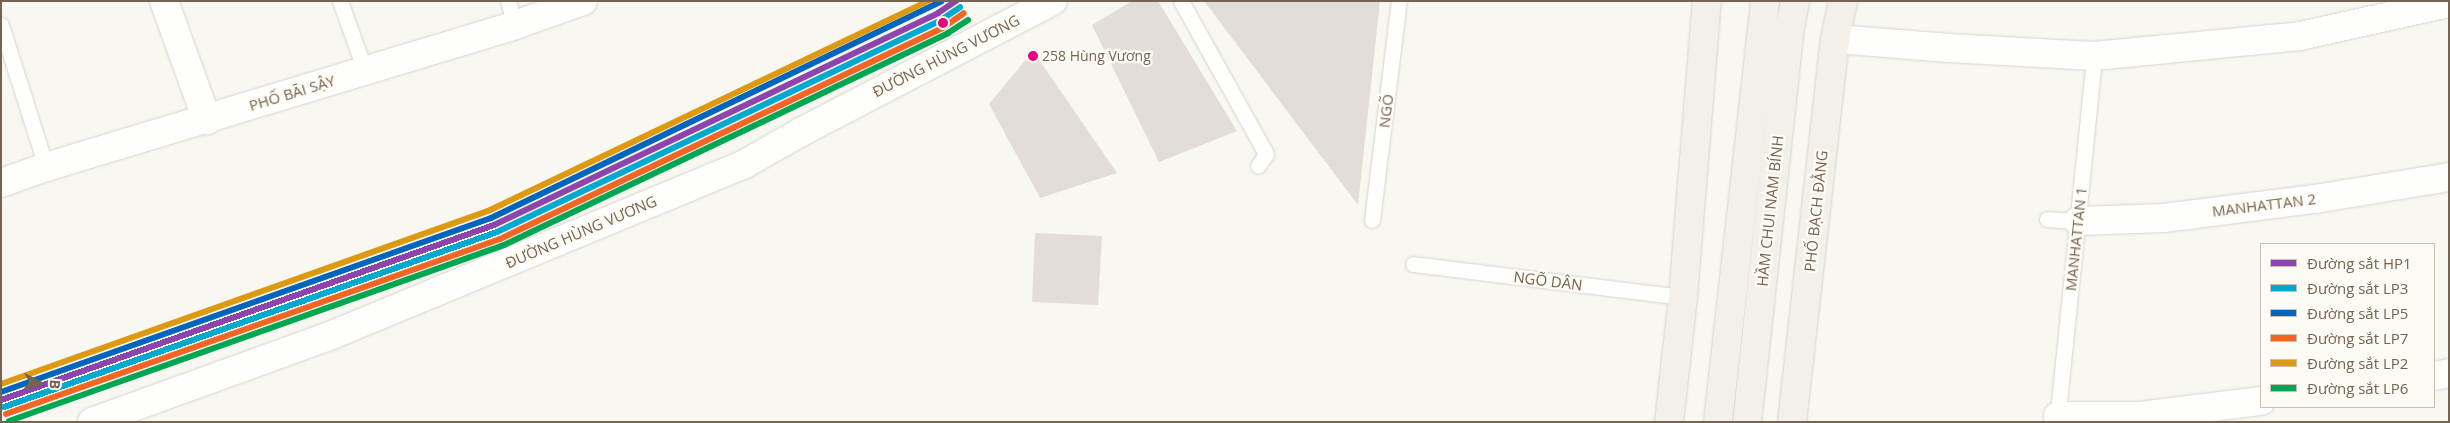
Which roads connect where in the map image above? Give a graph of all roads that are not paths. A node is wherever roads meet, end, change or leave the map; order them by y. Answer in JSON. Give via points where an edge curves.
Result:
{"nodes":[{"id":1,"x":164,"y":1,"type":"edge"},
{"id":2,"x":340,"y":1,"type":"edge"},
{"id":3,"x":583,"y":1,"type":"edge"},
{"id":4,"x":1053,"y":1,"type":"edge"},
{"id":5,"x":1181,"y":1,"type":"edge"},
{"id":6,"x":1399,"y":1,"type":"edge"},
{"id":7,"x":1707,"y":1,"type":"edge"},
{"id":8,"x":1766,"y":1,"type":"edge"},
{"id":9,"x":1795,"y":1,"type":"edge"},
{"id":10,"x":1843,"y":1,"type":"edge"},
{"id":11,"x":2449,"y":3,"type":"edge"},
{"id":12,"x":512,"y":13,"type":"edge"},
{"id":13,"x":1,"y":25,"type":"edge"},
{"id":14,"x":1835,"y":39,"type":"junction"},
{"id":15,"x":2094,"y":56,"type":"junction"},
{"id":16,"x":365,"y":71,"type":"junction"},
{"id":17,"x":207,"y":120,"type":"junction"},
{"id":18,"x":1258,"y":166,"type":"dead end"},
{"id":19,"x":46,"y":167,"type":"junction"},
{"id":20,"x":2449,"y":177,"type":"edge"},
{"id":21,"x":1,"y":183,"type":"edge"},
{"id":22,"x":2046,"y":219,"type":"dead end"},
{"id":23,"x":1372,"y":220,"type":"dead end"},
{"id":24,"x":2078,"y":221,"type":"junction"},
{"id":25,"x":1413,"y":264,"type":"dead end"},
{"id":26,"x":1683,"y":297,"type":"junction"},
{"id":27,"x":2449,"y":373,"type":"edge"},
{"id":28,"x":2435,"y":376,"type":"edge"},
{"id":29,"x":2260,"y":401,"type":"edge"},
{"id":30,"x":2057,"y":419,"type":"edge"},
{"id":31,"x":92,"y":422,"type":"edge"},
{"id":32,"x":1669,"y":422,"type":"edge"},
{"id":33,"x":1718,"y":422,"type":"edge"},
{"id":34,"x":1747,"y":422,"type":"edge"},
{"id":35,"x":1792,"y":422,"type":"edge"}],
"edges":[{"from":1,"to":17,"type":"street"},
{"from":2,"to":16,"type":"lane"},
{"from":3,"to":12,"type":"street","name":"PHỐ BÃI SẬY"},
{"from":4,"to":31,"type":"street","name":"ĐƯỜNG HÙNG VƯƠNG","via":[[743,165],[332,335]]},
{"from":5,"to":18,"type":"lane","via":[[1266,154]]},
{"from":6,"to":23,"type":"lane","name":"NGÕ"},
{"from":7,"to":26,"type":"main road"},
{"from":8,"to":33,"type":"main road","name":"HẦM CHUI NAM BÍNH"},
{"from":9,"to":34,"type":"main road","name":"HẦM CHUI NAM BÍNH"},
{"from":10,"to":14,"type":"main road","name":"PHỐ BẠCH ĐẰNG"},
{"from":11,"to":15,"type":"street","via":[[2300,36]]},
{"from":12,"to":16,"type":"street","name":"PHỐ BÃI SẬY"},
{"from":13,"to":19,"type":"lane"},
{"from":14,"to":15,"type":"street"},
{"from":14,"to":35,"type":"main road","name":"PHỐ BẠCH ĐẰNG"},
{"from":15,"to":24,"type":"lane","name":"MANHATTAN 1"},
{"from":16,"to":17,"type":"street","name":"PHỐ BÃI SẬY"},
{"from":17,"to":19,"type":"street","name":"PHỐ BÃI SẬY"},
{"from":19,"to":21,"type":"street","name":"PHỐ BÃI SẬY"},
{"from":20,"to":24,"type":"street","name":"MANHATTAN 2","via":[[2315,199],[2164,218]]},
{"from":22,"to":24,"type":"lane"},
{"from":24,"to":30,"type":"lane","name":"MANHATTAN 1"},
{"from":25,"to":26,"type":"lane","name":"NGÕ DÂN"},
{"from":26,"to":32,"type":"main road"},
{"from":27,"to":28,"type":"street"},
{"from":29,"to":30,"type":"street","via":[[2140,416]]}]}
